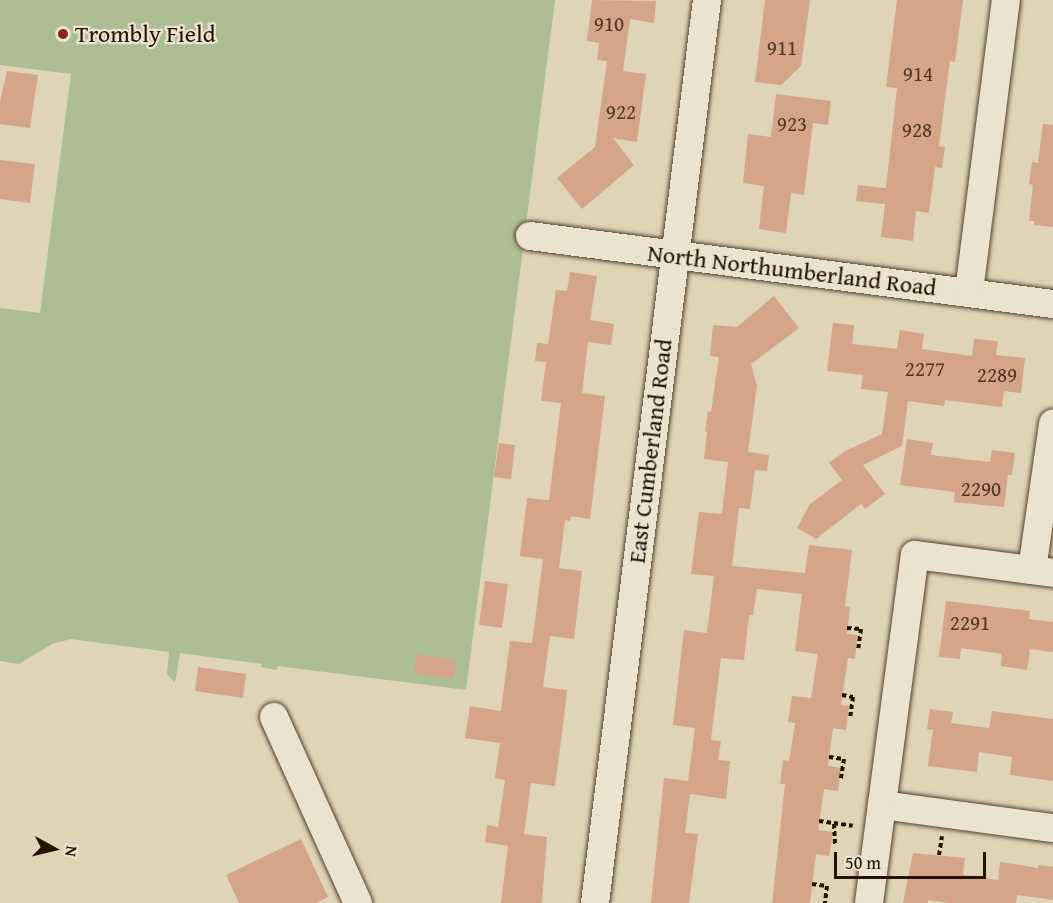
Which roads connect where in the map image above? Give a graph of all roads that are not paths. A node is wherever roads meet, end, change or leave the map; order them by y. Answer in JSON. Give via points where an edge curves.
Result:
{"nodes":[{"id":1,"x":706,"y":0,"type":"edge"},
{"id":2,"x":1006,"y":0,"type":"edge"},
{"id":3,"x":530,"y":236,"type":"dead end"},
{"id":4,"x":675,"y":255,"type":"junction"},
{"id":5,"x":969,"y":292,"type":"junction"},
{"id":6,"x":1053,"y":304,"type":"edge"},
{"id":7,"x":1053,"y":423,"type":"edge"},
{"id":8,"x":1043,"y":572,"type":"edge"},
{"id":9,"x":274,"y":717,"type":"dead end"},
{"id":10,"x":882,"y":805,"type":"junction"},
{"id":11,"x":1053,"y":828,"type":"edge"},
{"id":12,"x":358,"y":903,"type":"edge"},
{"id":13,"x":595,"y":903,"type":"edge"},
{"id":14,"x":869,"y":903,"type":"edge"}],
"edges":[{"from":1,"to":4,"type":"street","name":"East Cumberland Road"},
{"from":2,"to":5,"type":"street"},
{"from":3,"to":4,"type":"street","name":"North Northumberland Road"},
{"from":4,"to":5,"type":"street","name":"North Northumberland Road"},
{"from":4,"to":13,"type":"street","name":"East Cumberland Road"},
{"from":5,"to":6,"type":"street","name":"North Northumberland Road"},
{"from":7,"to":8,"type":"street"},
{"from":8,"to":10,"type":"street","via":[[915,555]]},
{"from":9,"to":12,"type":"street"},
{"from":10,"to":11,"type":"street"},
{"from":10,"to":14,"type":"street"}]}
